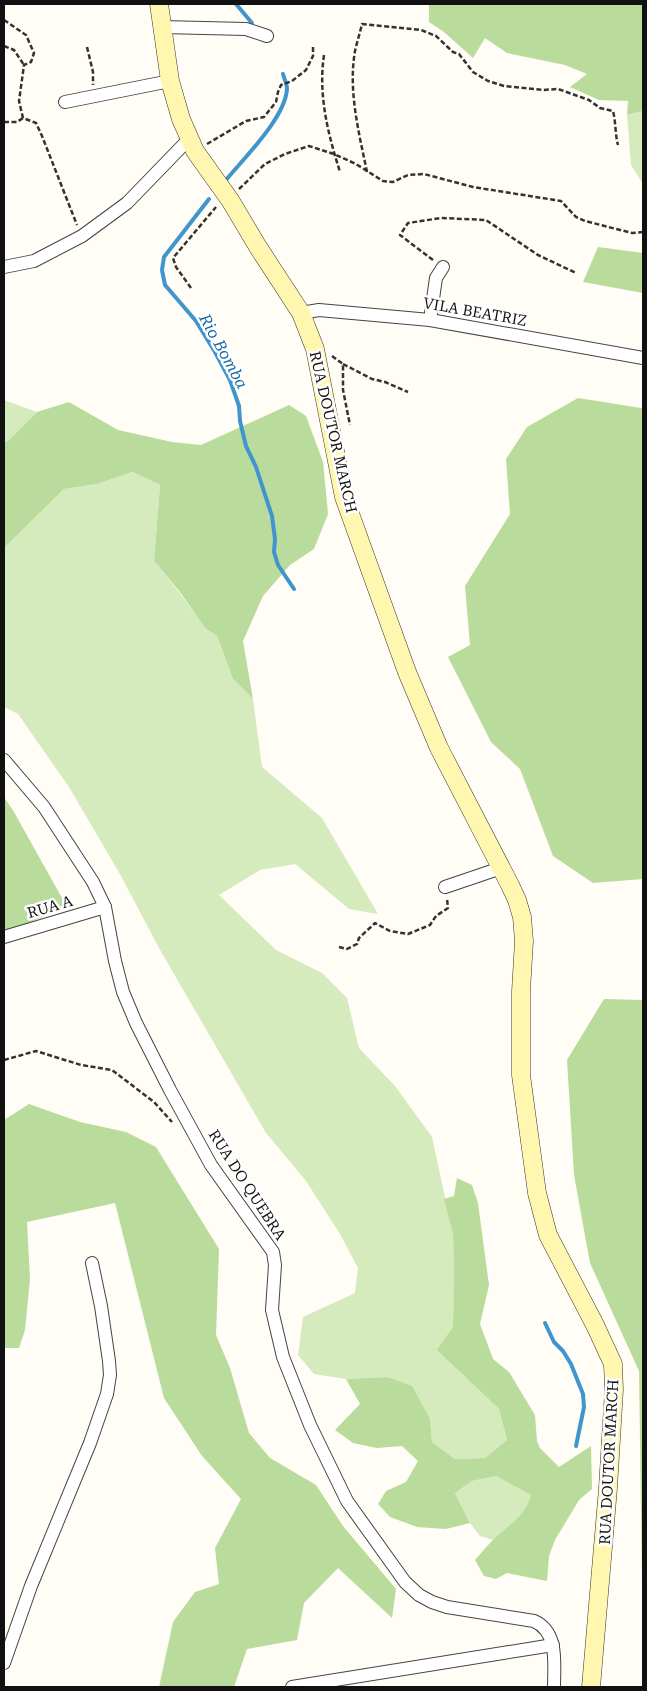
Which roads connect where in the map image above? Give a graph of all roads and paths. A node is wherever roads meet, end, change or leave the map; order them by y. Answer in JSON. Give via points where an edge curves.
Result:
{"nodes":[{"id":1,"x":159,"y":4,"type":"edge"},
{"id":2,"x":4,"y":20,"type":"edge"},
{"id":3,"x":162,"y":28,"type":"junction"},
{"id":4,"x":266,"y":36,"type":"dead end"},
{"id":5,"x":4,"y":46,"type":"edge"},
{"id":6,"x":313,"y":46,"type":"dead end"},
{"id":7,"x":87,"y":47,"type":"dead end"},
{"id":8,"x":324,"y":55,"type":"dead end"},
{"id":9,"x":24,"y":65,"type":"junction"},
{"id":10,"x":170,"y":81,"type":"junction"},
{"id":11,"x":94,"y":96,"type":"junction"},
{"id":12,"x":65,"y":102,"type":"dead end"},
{"id":13,"x":23,"y":118,"type":"junction"},
{"id":14,"x":4,"y":122,"type":"edge"},
{"id":15,"x":192,"y":145,"type":"junction"},
{"id":16,"x":618,"y":146,"type":"dead end"},
{"id":17,"x":334,"y":154,"type":"junction"},
{"id":18,"x":340,"y":172,"type":"dead end"},
{"id":19,"x":367,"y":172,"type":"junction"},
{"id":20,"x":229,"y":197,"type":"junction"},
{"id":21,"x":643,"y":232,"type":"edge"},
{"id":22,"x":82,"y":236,"type":"junction"},
{"id":23,"x":4,"y":266,"type":"edge"},
{"id":24,"x":443,"y":267,"type":"joint"},
{"id":25,"x":576,"y":273,"type":"dead end"},
{"id":26,"x":191,"y":288,"type":"dead end"},
{"id":27,"x":301,"y":312,"type":"junction"},
{"id":28,"x":430,"y":320,"type":"junction"},
{"id":29,"x":315,"y":349,"type":"junction"},
{"id":30,"x":643,"y":358,"type":"edge"},
{"id":31,"x":343,"y":364,"type":"junction"},
{"id":32,"x":408,"y":392,"type":"dead end"},
{"id":33,"x":350,"y":424,"type":"dead end"},
{"id":34,"x":4,"y":760,"type":"edge"},
{"id":35,"x":502,"y":868,"type":"junction"},
{"id":36,"x":445,"y":887,"type":"joint"},
{"id":37,"x":105,"y":908,"type":"junction"},
{"id":38,"x":4,"y":937,"type":"edge"},
{"id":39,"x":339,"y":947,"type":"dead end"},
{"id":40,"x":4,"y":1060,"type":"edge"},
{"id":41,"x":173,"y":1123,"type":"dead end"},
{"id":42,"x":92,"y":1263,"type":"dead end"},
{"id":43,"x":553,"y":1645,"type":"junction"},
{"id":44,"x":4,"y":1663,"type":"edge"},
{"id":45,"x":292,"y":1687,"type":"edge"},
{"id":46,"x":554,"y":1687,"type":"edge"},
{"id":47,"x":591,"y":1687,"type":"edge"}],
"edges":[{"from":1,"to":3,"type":"main road","name":"RUA DOUTOR MARCH"},
{"from":2,"to":9,"type":"path","via":[[26,35],[34,53],[31,62]]},
{"from":3,"to":4,"type":"street","via":[[246,29]]},
{"from":3,"to":10,"type":"main road","name":"RUA DOUTOR MARCH"},
{"from":5,"to":9,"type":"path","via":[[14,50]]},
{"from":6,"to":15,"type":"path","via":[[313,56],[306,70],[281,85],[276,102],[264,117],[246,121]]},
{"from":7,"to":11,"type":"path"},
{"from":8,"to":17,"type":"path","via":[[321,75],[324,112]]},
{"from":9,"to":13,"type":"path","via":[[19,101]]},
{"from":10,"to":11,"type":"street"},
{"from":10,"to":15,"type":"main road","name":"RUA DOUTOR MARCH"},
{"from":11,"to":12,"type":"street"},
{"from":13,"to":14,"type":"path","via":[[17,122]]},
{"from":13,"to":22,"type":"path","via":[[36,123]]},
{"from":15,"to":20,"type":"main road","name":"RUA DOUTOR MARCH"},
{"from":15,"to":22,"type":"street","via":[[128,203]]},
{"from":16,"to":19,"type":"path","via":[[613,111],[558,89],[514,87],[488,81],[473,72],[459,54],[436,36],[421,30],[362,24],[355,52],[354,90]]},
{"from":17,"to":18,"type":"path"},
{"from":17,"to":19,"type":"path"},
{"from":17,"to":20,"type":"path","via":[[310,146],[285,154],[265,164]]},
{"from":19,"to":21,"type":"path","via":[[383,182],[424,174],[473,187],[561,201],[576,217],[585,221],[632,233]]},
{"from":20,"to":26,"type":"path","via":[[173,258]]},
{"from":20,"to":27,"type":"main road","name":"RUA DOUTOR MARCH"},
{"from":22,"to":23,"type":"street","via":[[34,261]]},
{"from":24,"to":25,"type":"path","via":[[400,235],[408,223],[441,218],[486,220],[538,255]]},
{"from":24,"to":28,"type":"street","via":[[436,278]]},
{"from":27,"to":28,"type":"street","name":"VILA BEATRIZ","via":[[319,310]]},
{"from":27,"to":29,"type":"main road","name":"RUA DOUTOR MARCH"},
{"from":28,"to":30,"type":"street","name":"VILA BEATRIZ"},
{"from":29,"to":31,"type":"path","via":[[326,352]]},
{"from":29,"to":35,"type":"main road","name":"RUA DOUTOR MARCH","via":[[344,497],[407,672],[436,740]]},
{"from":31,"to":32,"type":"path"},
{"from":31,"to":33,"type":"path","via":[[343,390]]},
{"from":34,"to":37,"type":"street","name":"RUA DO QUEBRA","via":[[44,807],[93,882]]},
{"from":35,"to":36,"type":"street"},
{"from":35,"to":47,"type":"main road","name":"RUA DOUTOR MARCH","via":[[522,916],[522,1076],[540,1206],[548,1235],[613,1364],[608,1498]]},
{"from":36,"to":39,"type":"path","via":[[448,908],[430,925],[408,934],[390,931],[375,922],[357,944],[347,949]]},
{"from":37,"to":38,"type":"street","name":"RUA A"},
{"from":37,"to":43,"type":"street","name":"RUA DO QUEBRA","via":[[121,984],[136,1023],[211,1165],[273,1252],[272,1310],[283,1357],[314,1434],[347,1501],[405,1582],[419,1595],[446,1607],[534,1620],[547,1629]]},
{"from":40,"to":41,"type":"path","via":[[36,1051],[81,1065],[112,1070],[154,1102]]},
{"from":42,"to":44,"type":"street","via":[[109,1361],[107,1394]]},
{"from":43,"to":45,"type":"street"},
{"from":43,"to":46,"type":"street","name":"RUA DO QUEBRA"}]}
